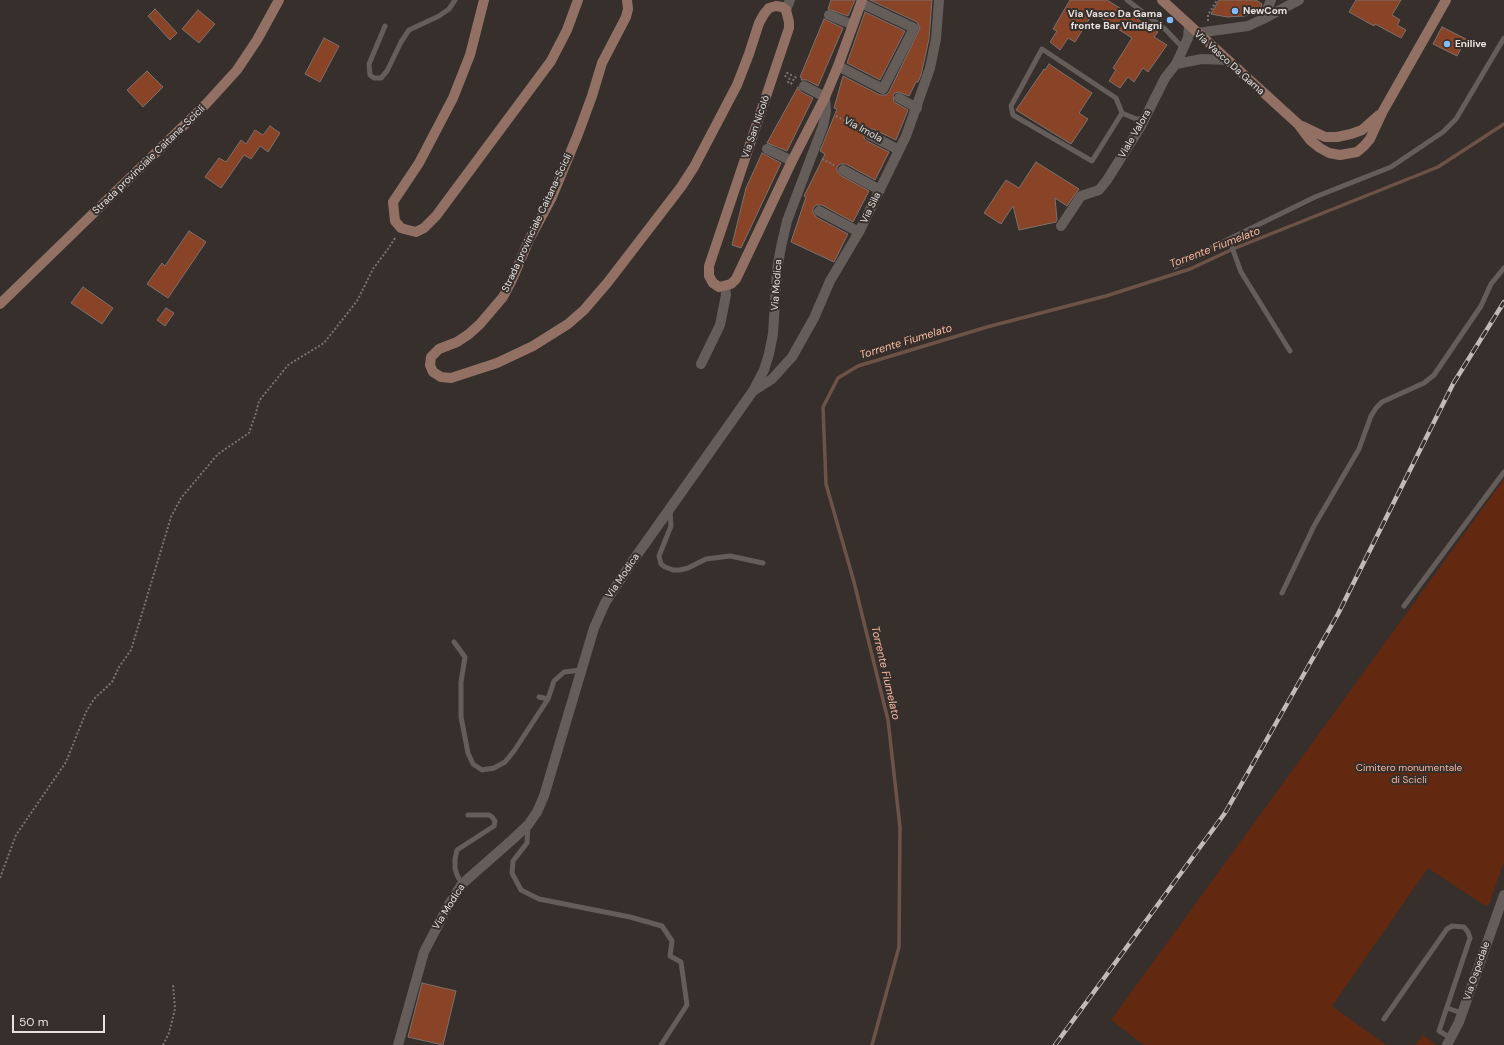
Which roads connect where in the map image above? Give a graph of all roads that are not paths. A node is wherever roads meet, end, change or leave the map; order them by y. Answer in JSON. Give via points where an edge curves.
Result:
{"nodes":[{"id":1,"x":279,"y":0,"type":"edge"},
{"id":2,"x":455,"y":0,"type":"edge"},
{"id":3,"x":484,"y":0,"type":"edge"},
{"id":4,"x":578,"y":0,"type":"edge"},
{"id":5,"x":627,"y":0,"type":"edge"},
{"id":6,"x":790,"y":0,"type":"edge"},
{"id":7,"x":939,"y":0,"type":"edge"},
{"id":8,"x":1127,"y":0,"type":"edge"},
{"id":9,"x":1162,"y":0,"type":"edge"},
{"id":10,"x":1299,"y":0,"type":"edge"},
{"id":11,"x":1446,"y":0,"type":"edge"},
{"id":12,"x":1269,"y":1,"type":"edge"},
{"id":13,"x":861,"y":2,"type":"edge"},
{"id":14,"x":786,"y":10,"type":"junction"},
{"id":15,"x":1281,"y":10,"type":"junction"},
{"id":16,"x":829,"y":15,"type":"dead end"},
{"id":17,"x":1263,"y":19,"type":"junction"},
{"id":18,"x":853,"y":25,"type":"junction"},
{"id":19,"x":385,"y":26,"type":"dead end"},
{"id":20,"x":1189,"y":26,"type":"junction"},
{"id":21,"x":1197,"y":33,"type":"junction"},
{"id":22,"x":1504,"y":38,"type":"edge"},
{"id":23,"x":1183,"y":48,"type":"junction"},
{"id":24,"x":1227,"y":60,"type":"junction"},
{"id":25,"x":1176,"y":64,"type":"junction"},
{"id":26,"x":838,"y":66,"type":"junction"},
{"id":27,"x":804,"y":86,"type":"dead end"},
{"id":28,"x":825,"y":97,"type":"junction"},
{"id":29,"x":899,"y":98,"type":"dead end"},
{"id":30,"x":917,"y":108,"type":"junction"},
{"id":31,"x":1383,"y":111,"type":"junction"},
{"id":32,"x":1122,"y":113,"type":"junction"},
{"id":33,"x":1144,"y":119,"type":"junction"},
{"id":34,"x":1298,"y":124,"type":"junction"},
{"id":35,"x":870,"y":135,"type":"road end"},
{"id":36,"x":767,"y":149,"type":"dead end"},
{"id":37,"x":899,"y":150,"type":"junction"},
{"id":38,"x":792,"y":161,"type":"junction"},
{"id":39,"x":843,"y":170,"type":"road end"},
{"id":40,"x":880,"y":190,"type":"junction"},
{"id":41,"x":819,"y":211,"type":"dead end"},
{"id":42,"x":1061,"y":226,"type":"dead end"},
{"id":43,"x":859,"y":232,"type":"junction"},
{"id":44,"x":1229,"y":238,"type":"junction"},
{"id":45,"x":1176,"y":267,"type":"dead end"},
{"id":46,"x":1504,"y":268,"type":"edge"},
{"id":47,"x":725,"y":286,"type":"junction"},
{"id":48,"x":0,"y":304,"type":"edge"},
{"id":49,"x":1290,"y":351,"type":"dead end"},
{"id":50,"x":701,"y":364,"type":"dead end"},
{"id":51,"x":753,"y":391,"type":"junction"},
{"id":52,"x":1504,"y":472,"type":"edge"},
{"id":53,"x":670,"y":508,"type":"junction"},
{"id":54,"x":763,"y":563,"type":"dead end"},
{"id":55,"x":1282,"y":593,"type":"dead end"},
{"id":56,"x":1404,"y":606,"type":"dead end"},
{"id":57,"x":454,"y":642,"type":"dead end"},
{"id":58,"x":581,"y":670,"type":"junction"},
{"id":59,"x":538,"y":697,"type":"dead end"},
{"id":60,"x":548,"y":699,"type":"junction"},
{"id":61,"x":468,"y":815,"type":"dead end"},
{"id":62,"x":528,"y":825,"type":"junction"},
{"id":63,"x":462,"y":884,"type":"junction"},
{"id":64,"x":1504,"y":895,"type":"edge"},
{"id":65,"x":1447,"y":1008,"type":"junction"},
{"id":66,"x":1462,"y":1013,"type":"junction"},
{"id":67,"x":1384,"y":1019,"type":"dead end"},
{"id":68,"x":1449,"y":1042,"type":"edge"},
{"id":69,"x":398,"y":1045,"type":"edge"},
{"id":70,"x":661,"y":1045,"type":"edge"}],
"edges":[{"from":1,"to":48,"type":"main road","name":"Strada provinciale Caitana-Scicli","via":[[238,70]]},
{"from":2,"to":19,"type":"lane","via":[[439,16],[409,30],[387,71],[381,78],[374,78],[370,75],[369,64]]},
{"from":3,"to":4,"type":"main road","via":[[470,55],[453,98],[419,163],[393,202],[395,221],[401,228],[416,232],[436,216],[551,61],[567,30]]},
{"from":5,"to":14,"type":"main road","name":"Strada provinciale Caitana-Scicli","via":[[626,17],[602,63],[575,142],[551,199],[503,297],[469,334],[439,349],[431,357],[430,365],[433,372],[440,377],[451,378],[497,363],[533,346],[568,324],[584,310],[677,193],[694,167],[737,85],[764,14],[769,8],[776,6]]},
{"from":6,"to":14,"type":"street"},
{"from":7,"to":30,"type":"street","name":"Via Sila","via":[[936,39]]},
{"from":8,"to":23,"type":"lane","via":[[1165,29]]},
{"from":9,"to":20,"type":"main road","name":"Via Vasco Da Gama"},
{"from":10,"to":15,"type":"street"},
{"from":11,"to":31,"type":"main road"},
{"from":12,"to":15,"type":"street"},
{"from":12,"to":17,"type":"street"},
{"from":13,"to":18,"type":"main road"},
{"from":13,"to":26,"type":"street","via":[[914,28],[883,89]]},
{"from":14,"to":47,"type":"main road","name":"Via San Nicolò","via":[[789,22],[787,34],[709,266],[709,276],[713,283],[719,287]]},
{"from":15,"to":17,"type":"street"},
{"from":16,"to":18,"type":"street"},
{"from":17,"to":21,"type":"street","via":[[1248,26]]},
{"from":18,"to":26,"type":"main road"},
{"from":20,"to":21,"type":"main road","name":"Via Vasco Da Gama"},
{"from":20,"to":23,"type":"street","name":"Viale Valora","via":[[1188,38]]},
{"from":21,"to":24,"type":"main road","name":"Via Vasco Da Gama"},
{"from":22,"to":44,"type":"lane","via":[[1456,119],[1443,132],[1391,166],[1315,197]]},
{"from":23,"to":25,"type":"street","name":"Viale Valora"},
{"from":24,"to":25,"type":"street","via":[[1202,59]]},
{"from":24,"to":34,"type":"main road","name":"Via Vasco Da Gama"},
{"from":25,"to":33,"type":"street","name":"Viale Valora","via":[[1165,78]]},
{"from":26,"to":28,"type":"main road"},
{"from":27,"to":28,"type":"street"},
{"from":28,"to":38,"type":"main road"},
{"from":28,"to":51,"type":"street","name":"Via Modica","via":[[823,126],[787,220],[776,270],[772,341],[768,360]]},
{"from":29,"to":30,"type":"street"},
{"from":30,"to":37,"type":"street","name":"Via Sila"},
{"from":31,"to":34,"type":"main road","via":[[1362,130],[1337,137],[1325,137]]},
{"from":31,"to":34,"type":"main road","via":[[1367,142],[1357,152],[1350,154],[1329,154],[1310,140]]},
{"from":32,"to":32,"type":"lane","via":[[1116,98],[1042,49],[1011,106],[1013,115],[1092,161]]},
{"from":32,"to":33,"type":"lane","via":[[1136,119]]},
{"from":33,"to":42,"type":"street","name":"Viale Valora","via":[[1099,190],[1081,196]]},
{"from":35,"to":37,"type":"street","name":"Via Imola"},
{"from":36,"to":38,"type":"street"},
{"from":37,"to":40,"type":"street","name":"Via Sila"},
{"from":38,"to":47,"type":"main road","via":[[736,279]]},
{"from":39,"to":40,"type":"street"},
{"from":40,"to":43,"type":"street","name":"Via Sila"},
{"from":41,"to":43,"type":"street"},
{"from":43,"to":51,"type":"street","name":"Via Sila","via":[[830,281],[814,318],[792,357],[772,379]]},
{"from":44,"to":45,"type":"lane"},
{"from":44,"to":49,"type":"lane","via":[[1241,272]]},
{"from":46,"to":55,"type":"lane","via":[[1491,284],[1481,306],[1434,375],[1424,383],[1382,402],[1376,408],[1359,449],[1314,526]]},
{"from":47,"to":50,"type":"street","via":[[726,295],[720,325]]},
{"from":51,"to":53,"type":"street","name":"Via Modica"},
{"from":52,"to":56,"type":"lane"},
{"from":53,"to":54,"type":"lane","via":[[671,526],[658,556],[660,564],[665,567],[680,570],[706,559],[725,556]]},
{"from":53,"to":58,"type":"street","name":"Via Modica","via":[[606,603],[594,628]]},
{"from":57,"to":60,"type":"lane","via":[[465,658],[461,682],[461,717],[468,753],[473,764],[482,770],[494,768],[505,762]]},
{"from":58,"to":60,"type":"lane","via":[[564,672],[554,681]]},
{"from":58,"to":62,"type":"street","name":"Via Modica","via":[[544,796],[538,812]]},
{"from":59,"to":60,"type":"lane"},
{"from":61,"to":63,"type":"lane","via":[[489,815],[494,821],[494,826],[457,850],[456,875]]},
{"from":62,"to":63,"type":"street","name":"Via Modica"},
{"from":62,"to":70,"type":"lane","via":[[527,844],[513,861],[512,874],[522,890],[539,899],[662,926],[672,941],[670,956],[681,962],[687,1005]]},
{"from":63,"to":69,"type":"street","name":"Via Modica","via":[[424,952]]},
{"from":64,"to":66,"type":"street","name":"Via Ospedale"},
{"from":65,"to":66,"type":"lane"},
{"from":65,"to":67,"type":"lane","via":[[1470,938],[1464,927],[1452,926],[1448,929]]},
{"from":65,"to":68,"type":"lane","via":[[1439,1031]]},
{"from":66,"to":68,"type":"street","name":"Via Ospedale"}]}
